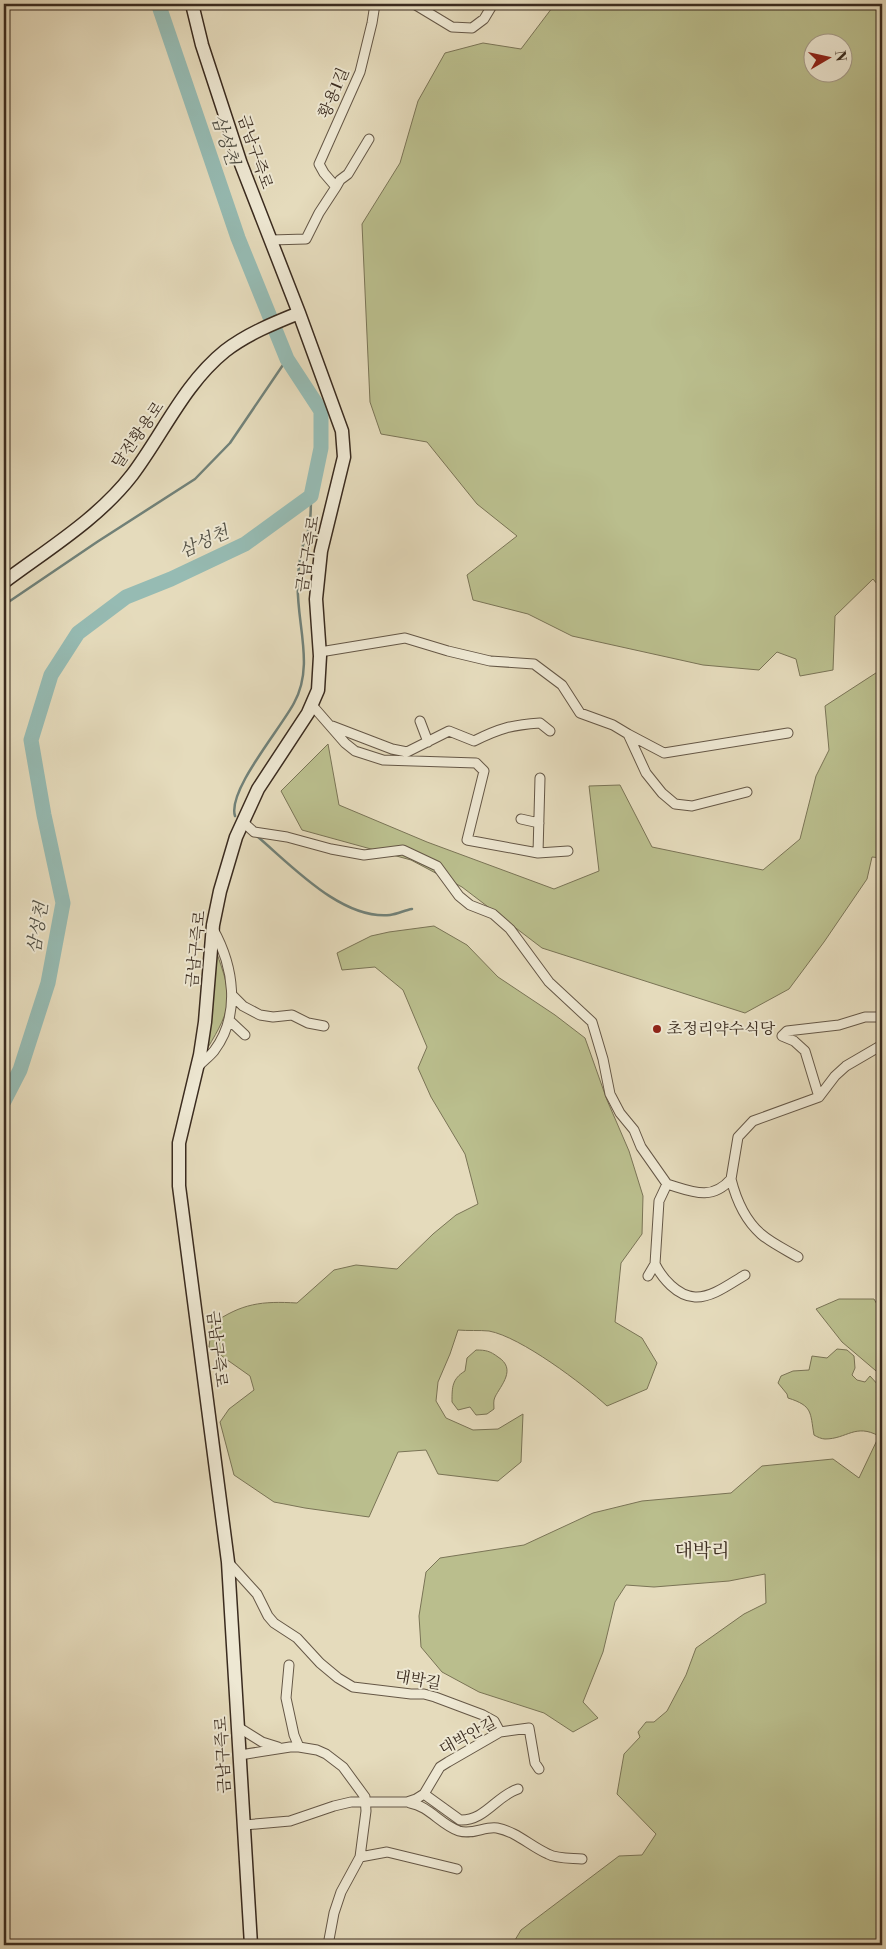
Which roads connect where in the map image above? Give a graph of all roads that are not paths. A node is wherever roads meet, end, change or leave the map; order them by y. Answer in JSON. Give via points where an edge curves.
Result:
{"nodes":[{"id":1,"x":192,"y":4,"type":"edge"},
{"id":2,"x":375,"y":4,"type":"edge"},
{"id":3,"x":414,"y":4,"type":"edge"},
{"id":4,"x":493,"y":4,"type":"edge"},
{"id":5,"x":369,"y":139,"type":"dead end"},
{"id":6,"x":336,"y":187,"type":"junction"},
{"id":7,"x":271,"y":240,"type":"junction"},
{"id":8,"x":294,"y":315,"type":"junction"},
{"id":9,"x":4,"y":582,"type":"edge"},
{"id":10,"x":320,"y":652,"type":"junction"},
{"id":11,"x":312,"y":704,"type":"junction"},
{"id":12,"x":420,"y":721,"type":"dead end"},
{"id":13,"x":332,"y":726,"type":"junction"},
{"id":14,"x":550,"y":732,"type":"dead end"},
{"id":15,"x":788,"y":733,"type":"dead end"},
{"id":16,"x":628,"y":734,"type":"junction"},
{"id":17,"x":428,"y":742,"type":"junction"},
{"id":18,"x":540,"y":778,"type":"dead end"},
{"id":19,"x":747,"y":792,"type":"dead end"},
{"id":20,"x":521,"y":819,"type":"dead end"},
{"id":21,"x":243,"y":822,"type":"junction"},
{"id":22,"x":539,"y":823,"type":"junction"},
{"id":23,"x":568,"y":851,"type":"dead end"},
{"id":24,"x":538,"y":853,"type":"junction"},
{"id":25,"x":213,"y":929,"type":"junction"},
{"id":26,"x":232,"y":995,"type":"junction"},
{"id":27,"x":882,"y":1017,"type":"edge"},
{"id":28,"x":228,"y":1020,"type":"junction"},
{"id":29,"x":324,"y":1026,"type":"dead end"},
{"id":30,"x":245,"y":1035,"type":"dead end"},
{"id":31,"x":882,"y":1045,"type":"edge"},
{"id":32,"x":196,"y":1068,"type":"junction"},
{"id":33,"x":819,"y":1097,"type":"junction"},
{"id":34,"x":731,"y":1179,"type":"junction"},
{"id":35,"x":667,"y":1184,"type":"junction"},
{"id":36,"x":798,"y":1257,"type":"dead end"},
{"id":37,"x":655,"y":1264,"type":"junction"},
{"id":38,"x":648,"y":1276,"type":"dead end"},
{"id":39,"x":745,"y":1276,"type":"dead end"},
{"id":40,"x":228,"y":1562,"type":"junction"},
{"id":41,"x":289,"y":1665,"type":"dead end"},
{"id":42,"x":238,"y":1727,"type":"junction"},
{"id":43,"x":500,"y":1732,"type":"junction"},
{"id":44,"x":299,"y":1747,"type":"junction"},
{"id":45,"x":281,"y":1748,"type":"junction"},
{"id":46,"x":240,"y":1755,"type":"junction"},
{"id":47,"x":539,"y":1769,"type":"dead end"},
{"id":48,"x":518,"y":1790,"type":"dead end"},
{"id":49,"x":424,"y":1794,"type":"junction"},
{"id":50,"x":365,"y":1802,"type":"junction"},
{"id":51,"x":407,"y":1802,"type":"junction"},
{"id":52,"x":244,"y":1825,"type":"junction"},
{"id":53,"x":360,"y":1857,"type":"junction"},
{"id":54,"x":582,"y":1859,"type":"dead end"},
{"id":55,"x":457,"y":1869,"type":"dead end"},
{"id":56,"x":251,"y":1945,"type":"edge"},
{"id":57,"x":328,"y":1945,"type":"edge"}],
"edges":[{"from":1,"to":7,"type":"main road","name":"금남구즉로","via":[[240,164]]},
{"from":2,"to":6,"type":"street","name":"황용1길","via":[[360,72],[319,164]]},
{"from":3,"to":4,"type":"street","via":[[452,27],[472,28],[484,19]]},
{"from":5,"to":6,"type":"street","via":[[348,174]]},
{"from":6,"to":7,"type":"street","via":[[306,239]]},
{"from":7,"to":8,"type":"main road","name":"금남구즉로"},
{"from":8,"to":9,"type":"main road","name":"달전황용로","via":[[256,332],[225,351],[195,381],[132,475],[106,503]]},
{"from":8,"to":10,"type":"main road","name":"금남구즉로","via":[[342,431],[344,457],[321,551],[316,600]]},
{"from":10,"to":11,"type":"main road","name":"금남구즉로","via":[[318,690]]},
{"from":10,"to":16,"type":"street","via":[[405,638],[490,660],[534,664],[562,685],[580,713]]},
{"from":11,"to":13,"type":"street"},
{"from":11,"to":21,"type":"main road","name":"금남구즉로","via":[[258,789]]},
{"from":12,"to":17,"type":"street"},
{"from":13,"to":17,"type":"street","via":[[407,752]]},
{"from":13,"to":24,"type":"street","via":[[345,744],[355,751],[382,760],[476,763],[484,771],[467,840]]},
{"from":14,"to":17,"type":"street","via":[[540,723],[497,729],[474,741],[449,732]]},
{"from":15,"to":16,"type":"street","via":[[664,753]]},
{"from":16,"to":19,"type":"street","via":[[646,773],[675,804],[692,806]]},
{"from":18,"to":22,"type":"street"},
{"from":20,"to":22,"type":"street"},
{"from":21,"to":25,"type":"main road","name":"금남구즉로","via":[[220,891]]},
{"from":21,"to":35,"type":"street","via":[[254,832],[339,851],[364,855],[404,850],[437,866],[459,896],[470,905],[493,914],[510,929],[549,982],[592,1022],[610,1094]]},
{"from":22,"to":24,"type":"street"},
{"from":23,"to":24,"type":"street"},
{"from":25,"to":26,"type":"street","via":[[222,945]]},
{"from":25,"to":32,"type":"main road","name":"금남구즉로","via":[[205,1022]]},
{"from":26,"to":28,"type":"street"},
{"from":26,"to":29,"type":"street","via":[[243,1006],[260,1015],[292,1015]]},
{"from":27,"to":33,"type":"street","via":[[787,1030],[782,1036],[805,1051]]},
{"from":28,"to":30,"type":"street"},
{"from":28,"to":32,"type":"street","via":[[213,1052]]},
{"from":31,"to":33,"type":"street","via":[[846,1066]]},
{"from":32,"to":40,"type":"main road","name":"금남구즉로","via":[[178,1144],[180,1186]]},
{"from":33,"to":34,"type":"street","via":[[753,1121],[738,1137]]},
{"from":34,"to":35,"type":"street","via":[[724,1187],[702,1194]]},
{"from":34,"to":36,"type":"street","via":[[748,1220],[761,1234]]},
{"from":35,"to":37,"type":"street","via":[[659,1201]]},
{"from":37,"to":38,"type":"street"},
{"from":37,"to":39,"type":"street","via":[[662,1277],[680,1291],[695,1297],[721,1289]]},
{"from":40,"to":42,"type":"main road","name":"금남구즉로"},
{"from":40,"to":43,"type":"street","name":"대박길","via":[[257,1594],[274,1623],[297,1638],[326,1668],[353,1687],[424,1694],[494,1721]]},
{"from":41,"to":44,"type":"street","via":[[286,1698]]},
{"from":42,"to":45,"type":"street","via":[[262,1742]]},
{"from":42,"to":46,"type":"main road","name":"금남구즉로"},
{"from":43,"to":47,"type":"street","name":"대박안길","via":[[529,1728]]},
{"from":43,"to":49,"type":"street","name":"대박안길","via":[[440,1767]]},
{"from":44,"to":45,"type":"street"},
{"from":44,"to":50,"type":"street","via":[[317,1750],[336,1761],[365,1796]]},
{"from":45,"to":46,"type":"street"},
{"from":46,"to":52,"type":"main road","name":"금남구즉로"},
{"from":48,"to":49,"type":"street","via":[[509,1792],[480,1816],[466,1820],[460,1820]]},
{"from":49,"to":51,"type":"street"},
{"from":50,"to":51,"type":"street"},
{"from":50,"to":52,"type":"street","via":[[334,1806],[290,1821]]},
{"from":50,"to":53,"type":"street"},
{"from":51,"to":54,"type":"street","via":[[419,1804],[461,1832],[494,1827],[519,1835],[548,1854]]},
{"from":52,"to":56,"type":"main road","name":"금남구즉로"},
{"from":53,"to":55,"type":"street","via":[[387,1852]]},
{"from":53,"to":57,"type":"street","via":[[341,1892]]}]}
